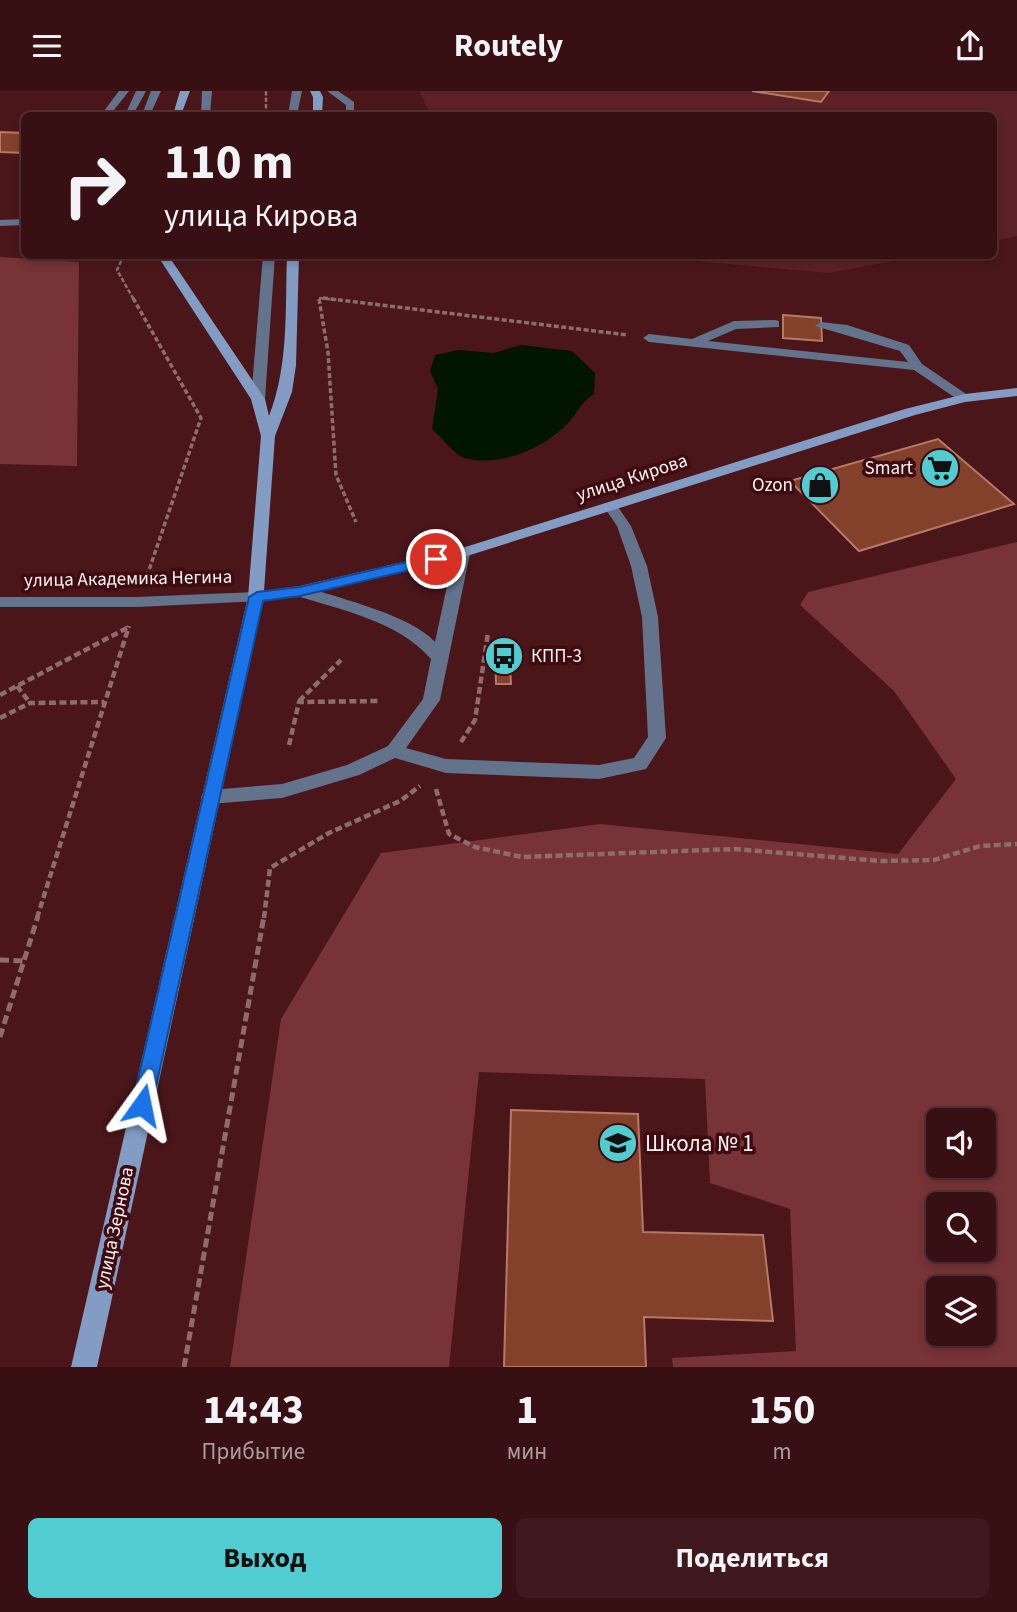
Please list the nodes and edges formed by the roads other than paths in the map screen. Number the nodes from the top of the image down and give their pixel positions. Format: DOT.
graph roads {
  1 [pos="124,91"];
  2 [pos="141,91"];
  3 [pos="156,91"];
  4 [pos="186,91"];
  5 [pos="207,91"];
  6 [pos="298,91"];
  7 [pos="315,91"];
  8 [pos="332,91"];
  9 [pos="107,112"];
  10 [pos="130,112"];
  11 [pos="147,112"];
  12 [pos="178,112"];
  13 [pos="206,112"];
  14 [pos="294,112"];
  15 [pos="317,112"];
  16 [pos="350,112"];
  17 [pos="21,222"];
  18 [pos="0,223"];
  19 [pos="165,259"];
  20 [pos="270,259"];
  21 [pos="293,259"];
  22 [pos="775,324"];
  23 [pos="821,326"];
  24 [pos="649,338"];
  25 [pos="693,342"];
  26 [pos="917,367"];
  27 [pos="1017,392"];
  28 [pos="965,398"];
  29 [pos="258,399"];
  30 [pos="268,436"];
  31 [pos="611,507"];
  32 [pos="462,553"];
  33 [pos="300,591"];
  34 [pos="257,597"];
  35 [pos="0,603"];
  36 [pos="441,659"];
  37 [pos="394,751"];
  38 [pos="210,797"];
  39 [pos="84,1367"];
  1 -- 9 [label="lane"];
  2 -- 10 [label="lane"];
  3 -- 11 [label="lane"];
  4 -- 12 [label="main road"];
  5 -- 13 [label="lane"];
  6 -- 14 [label="lane"];
  7 -- 15 [label="main road"];
  8 -- 16 [label="lane"];
  17 -- 18 [label="lane"];
  19 -- 29 [label="main road"];
  20 -- 29 [label="lane"];
  21 -- 30 [label="main road"];
  22 -- 25 [label="lane"];
  23 -- 26 [label="lane"];
  24 -- 25 [label="lane"];
  25 -- 26 [label="lane"];
  26 -- 28 [label="lane"];
  27 -- 28 [label="main road, улица Кирова"];
  28 -- 31 [label="main road, улица Кирова"];
  29 -- 30 [label="main road"];
  30 -- 34 [label="main road, улица Зернова"];
  31 -- 32 [label="main road, улица Кирова"];
  31 -- 37 [label="lane"];
  32 -- 33 [label="main road, улица Кирова"];
  32 -- 36 [label="lane"];
  33 -- 34 [label="main road, улица Кирова"];
  33 -- 36 [label="lane"];
  34 -- 35 [label="lane, улица Академика Негина"];
  34 -- 38 [label="main road, улица Зернова"];
  36 -- 37 [label="lane"];
  37 -- 38 [label="lane"];
  38 -- 39 [label="main road, улица Зернова"];
}
